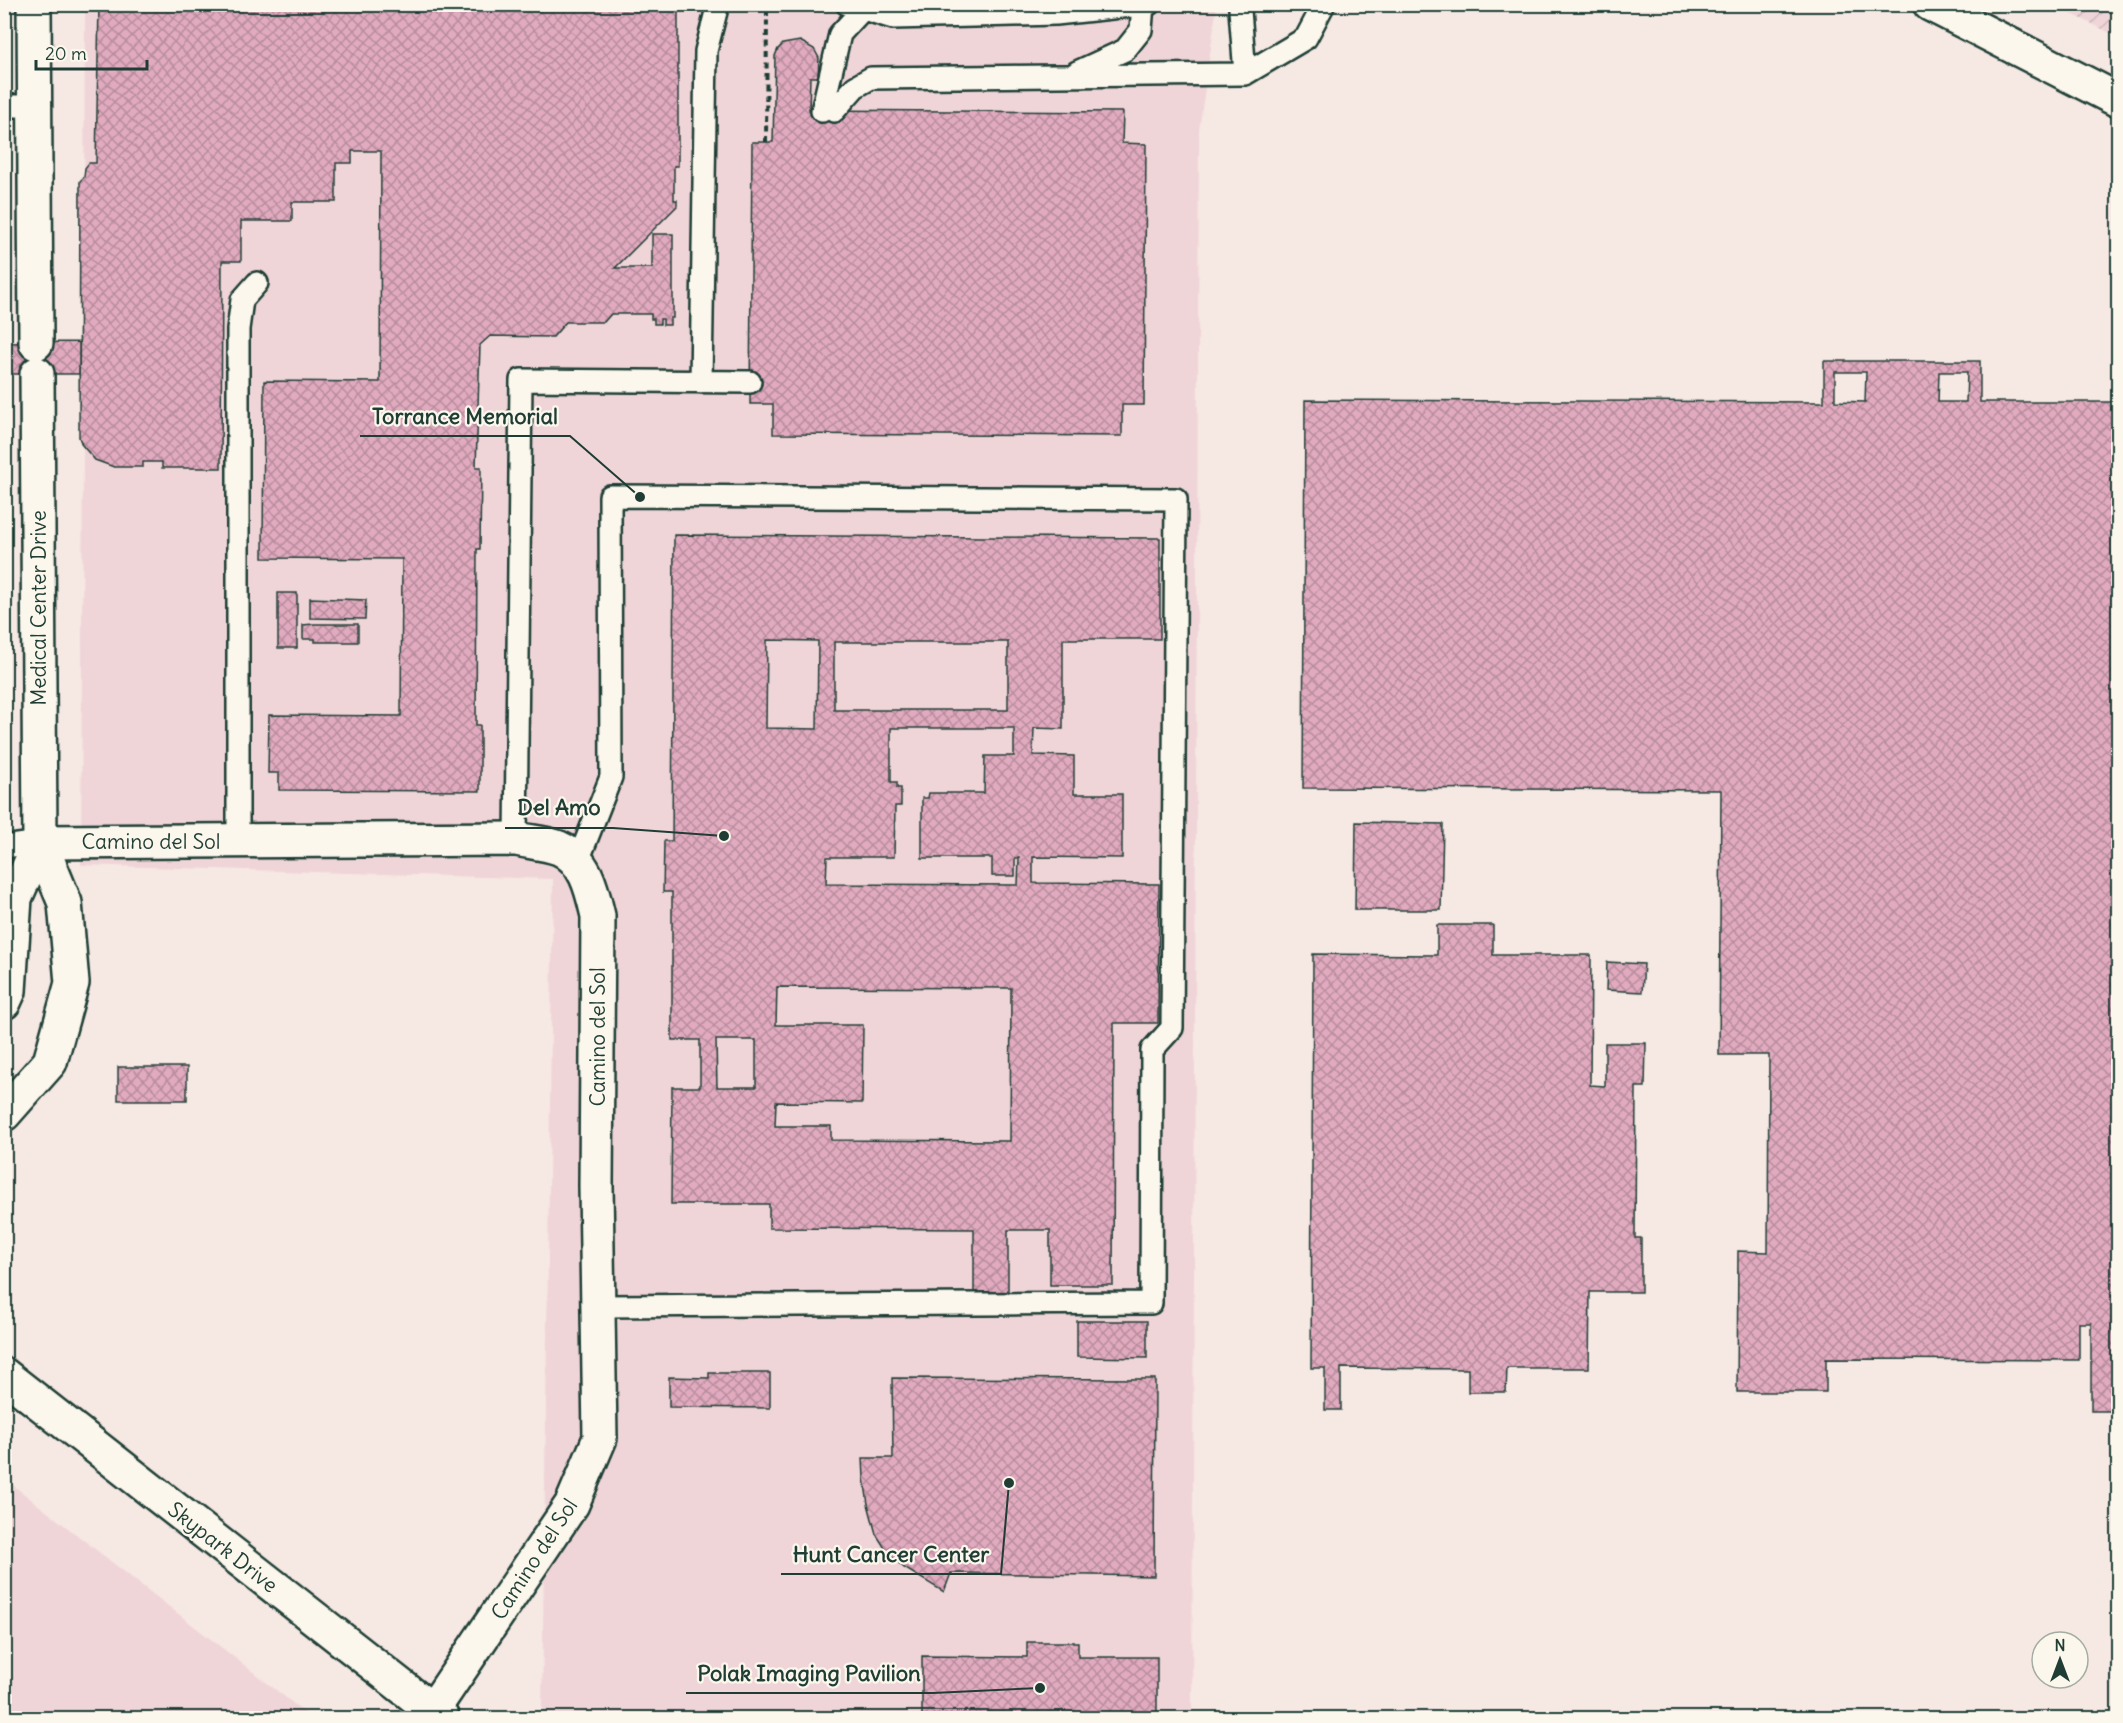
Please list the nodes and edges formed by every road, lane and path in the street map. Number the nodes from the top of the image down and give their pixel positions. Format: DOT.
graph roads {
  1 [pos="34,4"];
  2 [pos="718,4"];
  3 [pos="1243,4"];
  4 [pos="1324,4"];
  5 [pos="1930,4"];
  6 [pos="1145,5"];
  7 [pos="855,7"];
  8 [pos="767,12"];
  9 [pos="1245,74"];
  10 [pos="1068,75"];
  11 [pos="2118,100"];
  12 [pos="20,106"];
  13 [pos="766,142"];
  14 [pos="257,283"];
  15 [pos="701,382"];
  16 [pos="750,382"];
  17 [pos="516,838"];
  18 [pos="238,840"];
  19 [pos="40,842"];
  20 [pos="4,847"];
  21 [pos="578,861"];
  22 [pos="4,1002"];
  23 [pos="4,1114"];
  24 [pos="598,1306"];
  25 [pos="4,1375"];
  26 [pos="437,1715"];
  1 -- 12 [label="street, Medical Center Drive"];
  2 -- 15 [label="lane"];
  3 -- 9 [label="lane"];
  4 -- 9 [label="lane"];
  5 -- 11 [label="street"];
  6 -- 7 [label="lane"];
  6 -- 10 [label="lane"];
  7 -- 10 [label="lane"];
  8 -- 13 [label="path"];
  9 -- 10 [label="lane"];
  12 -- 19 [label="street, Medical Center Drive"];
  14 -- 18 [label="lane"];
  15 -- 16 [label="lane"];
  15 -- 17 [label="lane"];
  17 -- 18 [label="street, Camino del Sol"];
  17 -- 21 [label="street, Camino del Sol"];
  18 -- 19 [label="street, Camino del Sol"];
  19 -- 20 [label="lane"];
  19 -- 22 [label="street, Medical Center Drive"];
  19 -- 23 [label="street, Medical Center Drive"];
  21 -- 24 [label="street, Camino del Sol"];
  21 -- 24 [label="lane"];
  24 -- 26 [label="street, Camino del Sol"];
  25 -- 26 [label="street, Skypark Drive"];
}
